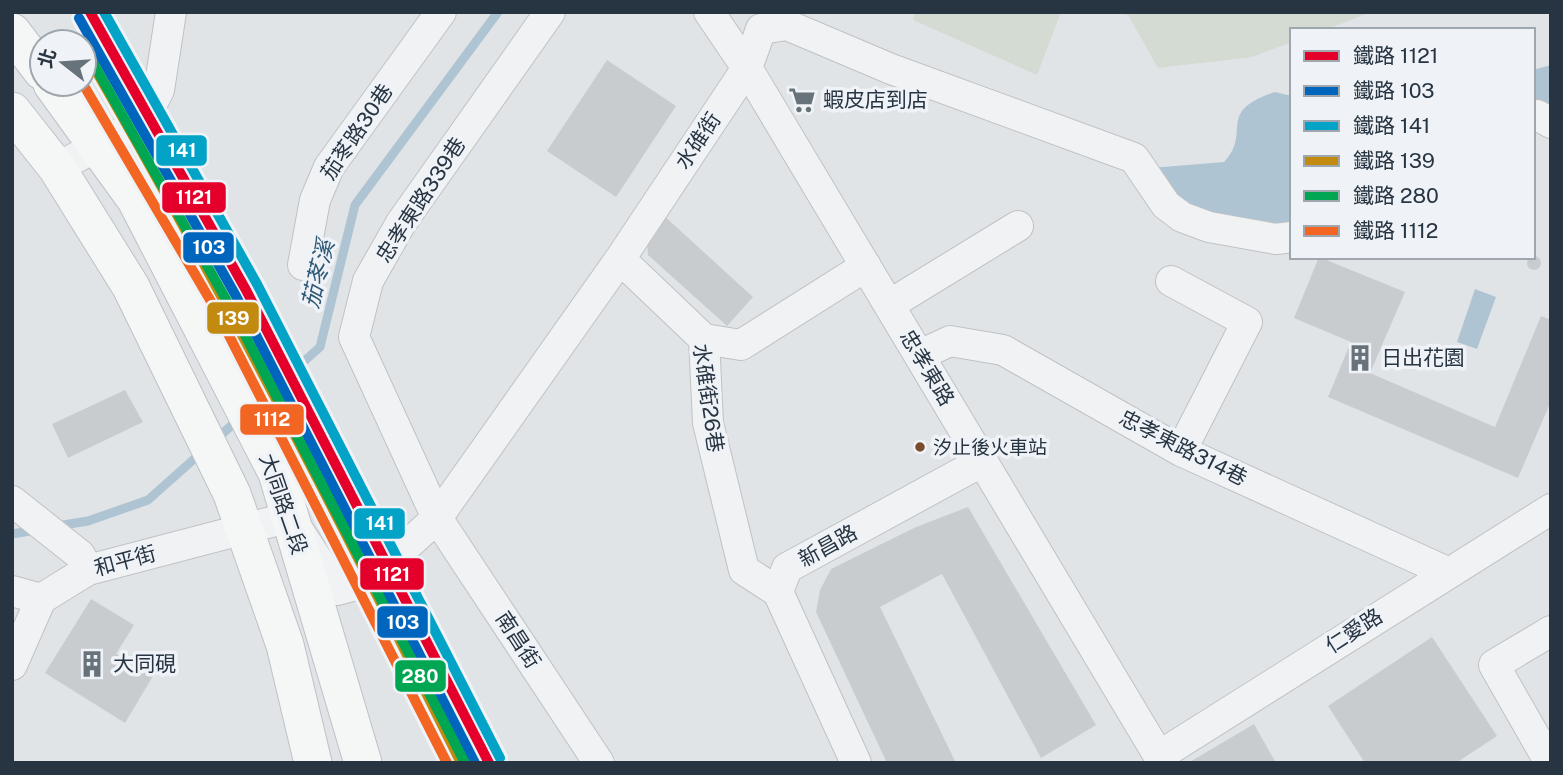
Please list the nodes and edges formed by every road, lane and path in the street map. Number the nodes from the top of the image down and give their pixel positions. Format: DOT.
graph roads {
  1 [pos="171,12"];
  2 [pos="441,12"];
  3 [pos="550,12"];
  4 [pos="709,12"];
  5 [pos="12,32"];
  6 [pos="28,53"];
  7 [pos="747,68"];
  8 [pos="63,98"];
  9 [pos="12,111"];
  10 [pos="1535,116"];
  11 [pos="1551,123"];
  12 [pos="100,147"];
  13 [pos="57,168"];
  14 [pos="1018,226"];
  15 [pos="1290,237"];
  16 [pos="620,259"];
  17 [pos="303,265"];
  18 [pos="866,266"];
  19 [pos="1171,281"];
  20 [pos="889,305"];
  21 [pos="704,339"];
  22 [pos="920,355"];
  23 [pos="1181,451"];
  24 [pos="983,461"];
  25 [pos="12,501"];
  26 [pos="1551,509"];
  27 [pos="290,517"];
  28 [pos="438,517"];
  29 [pos="245,529"];
  30 [pos="84,562"];
  31 [pos="1447,572"];
  32 [pos="12,591"];
  33 [pos="778,592"];
  34 [pos="41,599"];
  35 [pos="1551,631"];
  36 [pos="12,665"];
  37 [pos="1546,747"];
  38 [pos="1161,759"];
  39 [pos="313,763"];
  40 [pos="363,763"];
  41 [pos="599,763"];
  42 [pos="856,763"];
  1 -- 12 [label="street"];
  2 -- 17 [label="street, 茄苳路30巷"];
  3 -- 28 [label="street, 忠孝東路339巷"];
  4 -- 7 [label="street, 忠孝東路"];
  5 -- 6 [label="main road"];
  7 -- 15 [label="street, 水碓街"];
  7 -- 16 [label="street, 水碓街"];
  7 -- 18 [label="street, 忠孝東路"];
  8 -- 12 [label="main road, 大同路二段"];
  9 -- 13 [label="main road"];
  10 -- 11 [label="street"];
  12 -- 13 [label="street"];
  12 -- 27 [label="main road, 大同路二段"];
  13 -- 29 [label="main road"];
  14 -- 20 [label="street"];
  16 -- 21 [label="street, 水碓街26巷"];
  16 -- 28 [label="street, 水碓街"];
  18 -- 20 [label="street, 忠孝東路"];
  18 -- 21 [label="street"];
  19 -- 23 [label="street"];
  20 -- 22 [label="street, 忠孝東路"];
  21 -- 33 [label="street, 水碓街26巷"];
  22 -- 23 [label="street, 忠孝東路314巷"];
  22 -- 24 [label="street, 忠孝東路"];
  23 -- 31 [label="street, 忠孝東路314巷"];
  24 -- 33 [label="street, 新昌路"];
  24 -- 38 [label="street, 忠孝東路"];
  25 -- 30 [label="street"];
  26 -- 31 [label="street, 仁愛路"];
  27 -- 28 [label="street, 水碓街"];
  27 -- 29 [label="street"];
  27 -- 40 [label="main road, 大同路二段"];
  28 -- 41 [label="street, 南昌街"];
  29 -- 30 [label="street, 和平街"];
  29 -- 39 [label="main road"];
  30 -- 34 [label="street, 和平街"];
  31 -- 38 [label="street, 仁愛路"];
  32 -- 34 [label="street"];
  33 -- 42 [label="street"];
  34 -- 36 [label="street"];
  35 -- 37 [label="street"];
}
